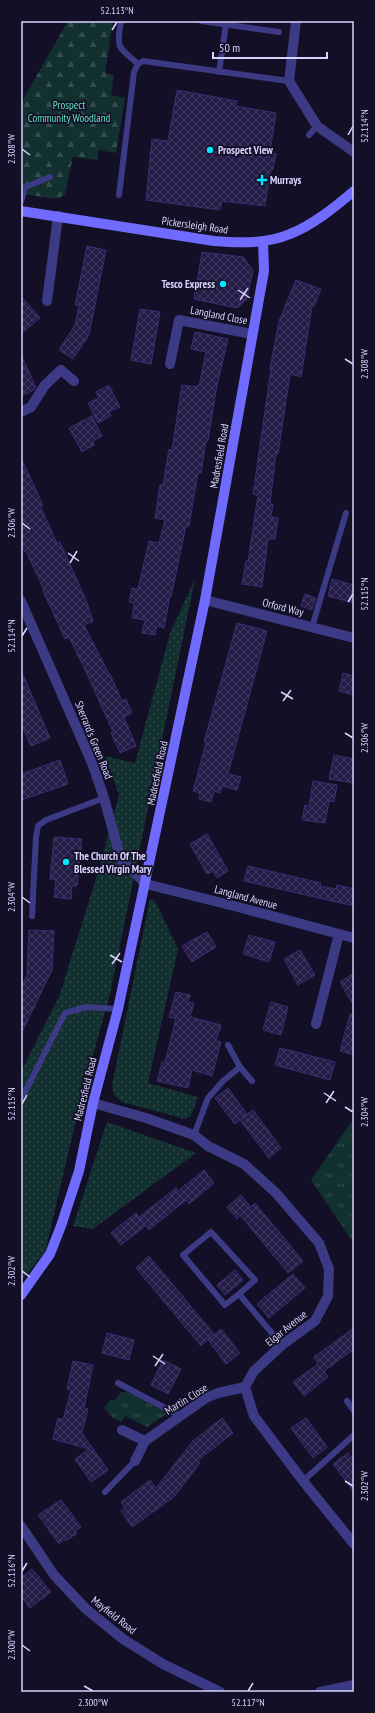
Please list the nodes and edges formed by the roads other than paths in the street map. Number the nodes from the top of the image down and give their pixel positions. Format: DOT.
graph roads {
  1 [pos="121,21"];
  2 [pos="201,21"];
  3 [pos="296,21"];
  4 [pos="226,24"];
  5 [pos="279,32"];
  6 [pos="138,64"];
  7 [pos="219,72"];
  8 [pos="289,81"];
  9 [pos="317,126"];
  10 [pos="309,136"];
  11 [pos="354,152"];
  12 [pos="50,177"];
  13 [pos="354,191"];
  14 [pos="119,195"];
  15 [pos="21,202"];
  16 [pos="21,211"];
  17 [pos="58,216"];
  18 [pos="263,240"];
  19 [pos="47,301"];
  20 [pos="252,334"];
  21 [pos="170,364"];
  22 [pos="74,381"];
  23 [pos="21,412"];
  24 [pos="346,513"];
  25 [pos="206,600"];
  26 [pos="21,601"];
  27 [pos="312,626"];
  28 [pos="354,638"];
  29 [pos="104,798"];
  30 [pos="146,884"];
  31 [pos="32,916"];
  32 [pos="339,934"];
  33 [pos="354,938"];
  34 [pos="118,1009"];
  35 [pos="316,1024"];
  36 [pos="228,1045"];
  37 [pos="240,1067"];
  38 [pos="252,1081"];
  39 [pos="21,1100"];
  40 [pos="93,1103"];
  41 [pos="194,1135"];
  42 [pos="239,1294"];
  43 [pos="21,1296"];
  44 [pos="282,1345"];
  45 [pos="118,1383"];
  46 [pos="245,1387"];
  47 [pos="347,1400"];
  48 [pos="354,1411"];
  49 [pos="180,1416"];
  50 [pos="122,1430"];
  51 [pos="354,1435"];
  52 [pos="145,1441"];
  53 [pos="135,1461"];
  54 [pos="302,1481"];
  55 [pos="105,1492"];
  56 [pos="21,1526"];
  57 [pos="354,1544"];
  58 [pos="354,1685"];
  59 [pos="220,1692"];
  60 [pos="320,1692"];
  1 -- 6 [label="lane"];
  2 -- 4 [label="lane"];
  3 -- 8 [label="street"];
  4 -- 5 [label="lane"];
  4 -- 7 [label="lane"];
  6 -- 7 [label="lane"];
  6 -- 14 [label="lane"];
  7 -- 8 [label="lane"];
  8 -- 9 [label="street"];
  9 -- 10 [label="lane"];
  9 -- 11 [label="street"];
  12 -- 15 [label="lane"];
  13 -- 18 [label="street, Pickersleigh Road"];
  16 -- 17 [label="street, Pickersleigh Road"];
  17 -- 18 [label="street, Pickersleigh Road"];
  17 -- 19 [label="street"];
  18 -- 20 [label="street, Madresfield Road"];
  20 -- 21 [label="street, Langland Close"];
  20 -- 25 [label="street, Madresfield Road"];
  22 -- 23 [label="street"];
  24 -- 27 [label="lane"];
  25 -- 27 [label="street, Orford Way"];
  25 -- 30 [label="street, Madresfield Road"];
  26 -- 29 [label="street, Sherrard's Green Road"];
  27 -- 28 [label="street, Orford Way"];
  29 -- 30 [label="street, Sherrard's Green Road"];
  29 -- 31 [label="lane"];
  30 -- 32 [label="street, Langland Avenue"];
  30 -- 34 [label="street, Madresfield Road"];
  32 -- 33 [label="street, Langland Avenue"];
  32 -- 35 [label="street"];
  34 -- 39 [label="lane"];
  34 -- 40 [label="street, Madresfield Road"];
  36 -- 37 [label="lane"];
  37 -- 38 [label="lane"];
  37 -- 41 [label="lane"];
  40 -- 41 [label="street, Elgar Avenue"];
  40 -- 43 [label="street, Madresfield Road"];
  41 -- 44 [label="street, Elgar Avenue"];
  42 -- 42 [label="lane"];
  42 -- 44 [label="lane"];
  44 -- 46 [label="street, Elgar Avenue"];
  45 -- 49 [label="lane"];
  46 -- 49 [label="street, Martin Close"];
  46 -- 54 [label="street"];
  47 -- 48 [label="lane"];
  49 -- 52 [label="street, Martin Close"];
  50 -- 52 [label="street"];
  51 -- 54 [label="lane"];
  52 -- 53 [label="street, Martin Close"];
  53 -- 55 [label="lane"];
  54 -- 57 [label="street"];
  56 -- 59 [label="street, Mayfield Road"];
  58 -- 60 [label="street"];
}
